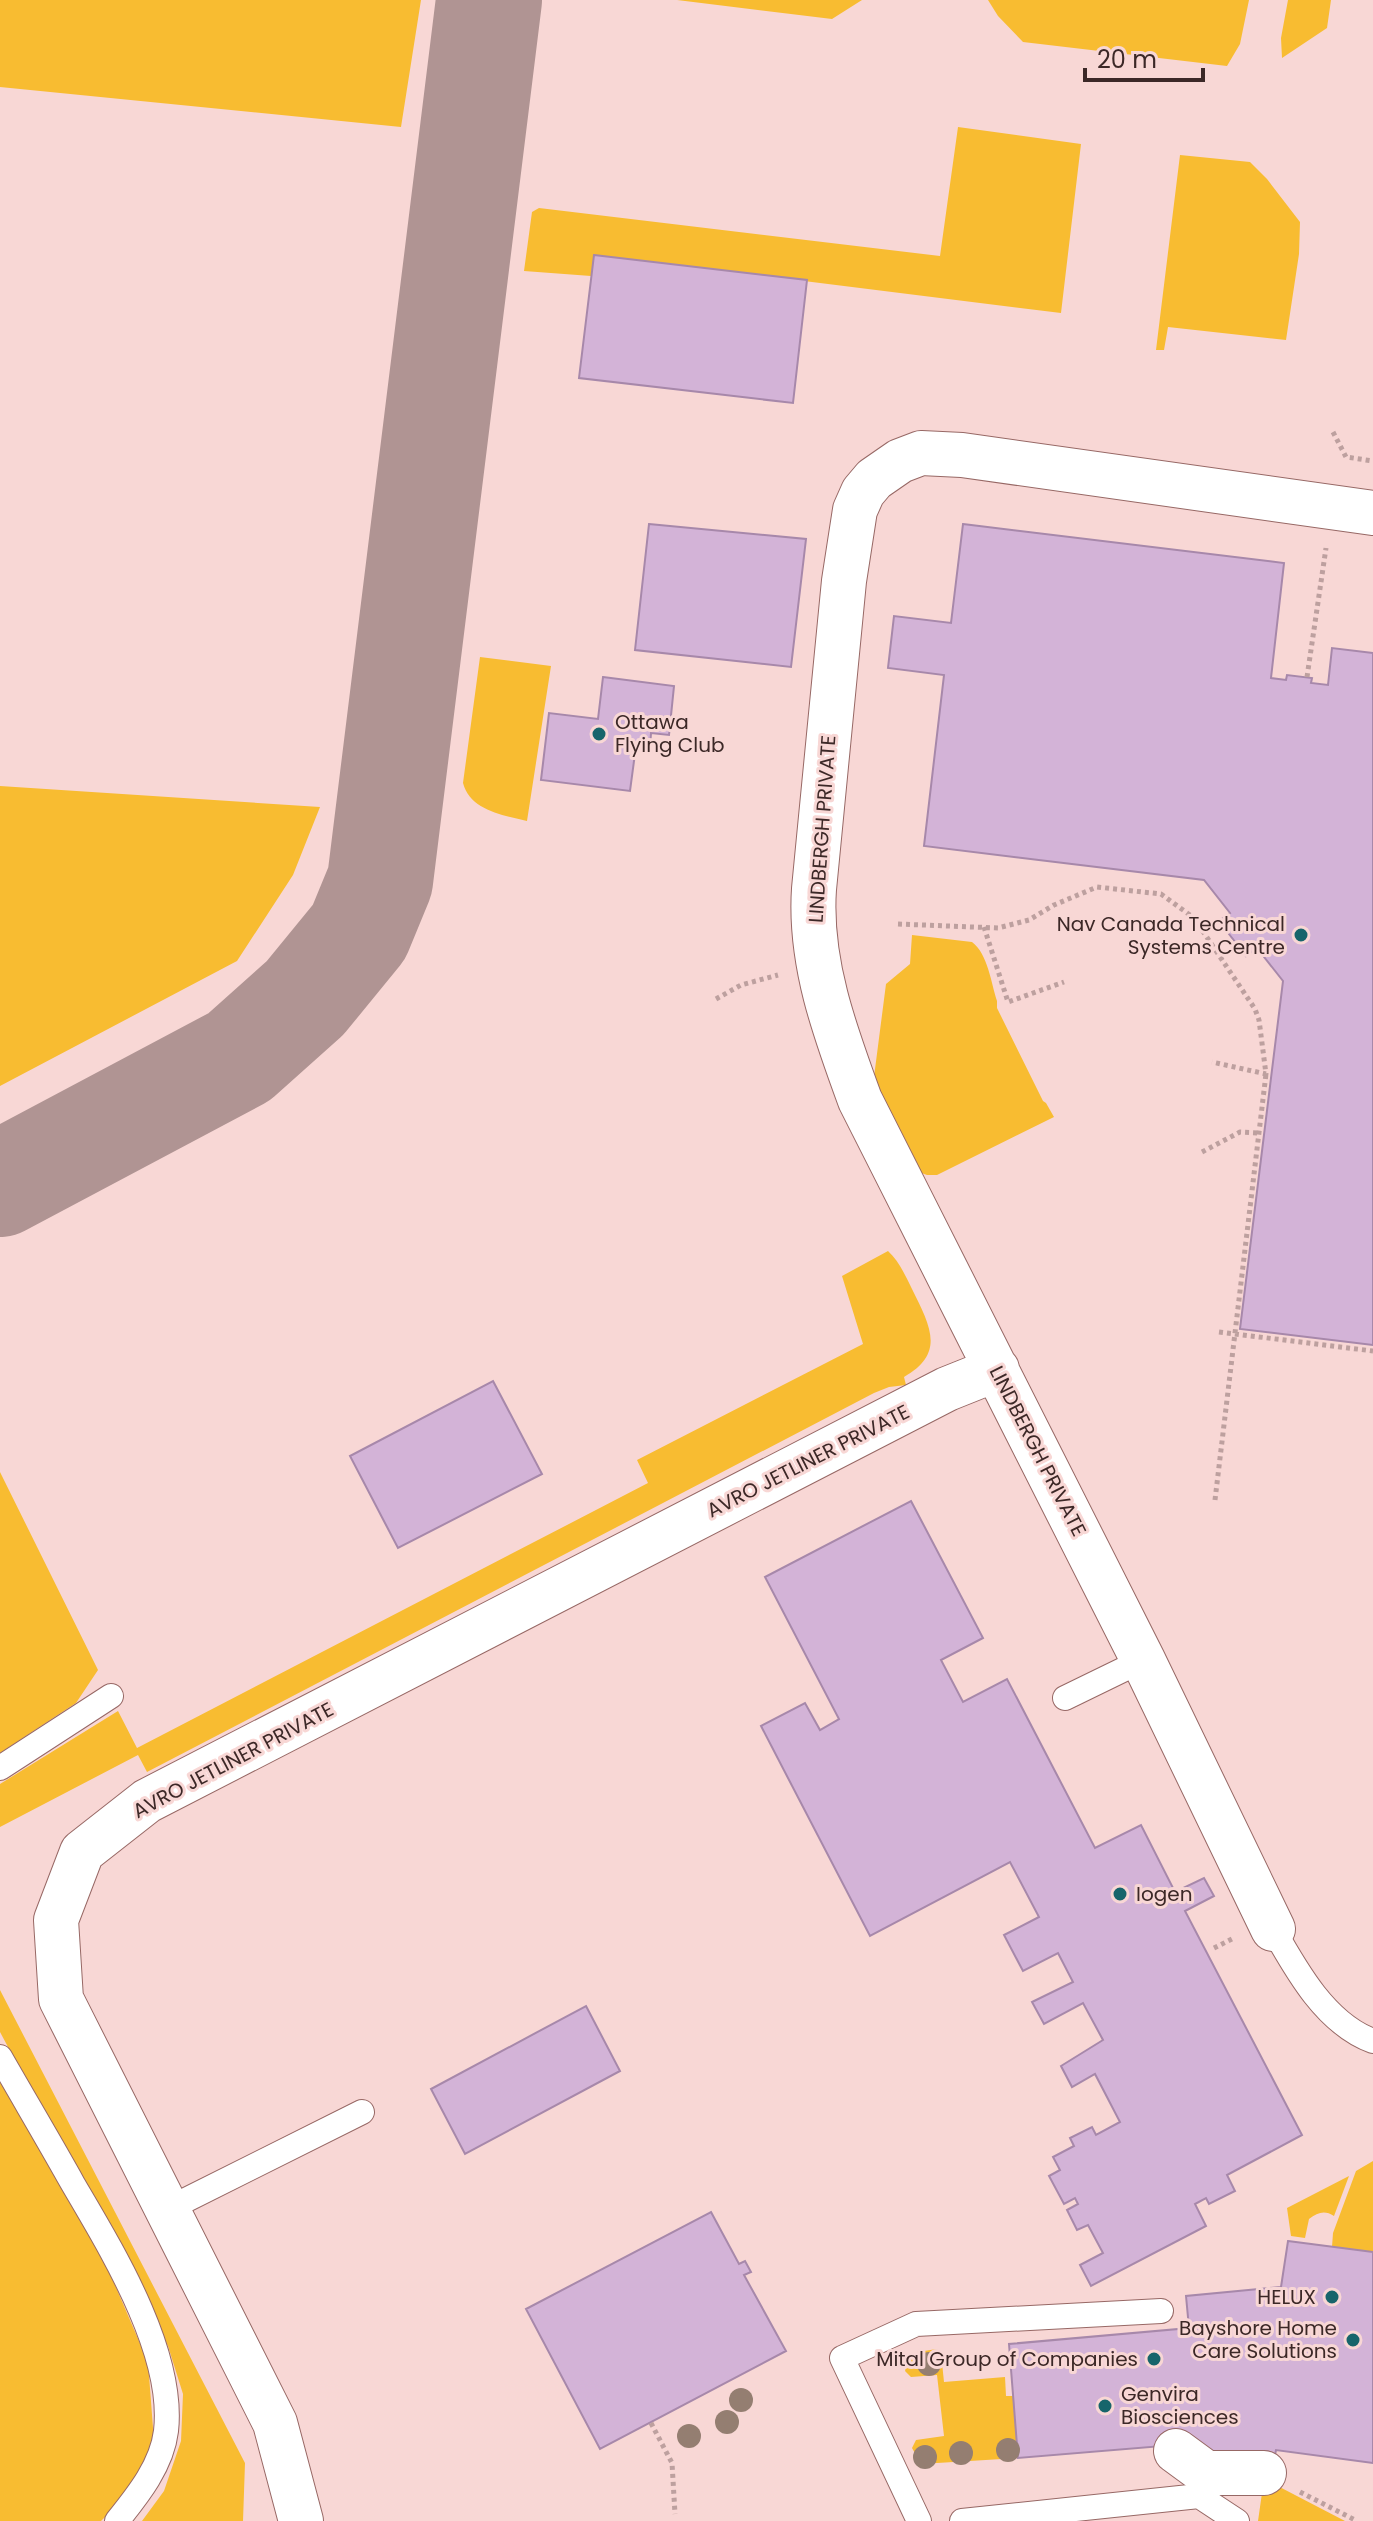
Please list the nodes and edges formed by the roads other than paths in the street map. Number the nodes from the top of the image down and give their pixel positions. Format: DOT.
graph roads {
  1 [pos="1352,510"];
  2 [pos="997,1369"];
  3 [pos="1143,1660"];
  4 [pos="111,1696"];
  5 [pos="1065,1698"];
  6 [pos="0,1768"];
  7 [pos="1273,1929"];
  8 [pos="1373,2041"];
  9 [pos="0,2057"];
  10 [pos="362,2112"];
  11 [pos="168,2209"];
  12 [pos="1161,2311"];
  13 [pos="1176,2451"];
  14 [pos="1242,2492"];
  15 [pos="117,2521"];
  16 [pos="301,2521"];
  17 [pos="919,2521"];
  18 [pos="962,2521"];
  1 -- 2 [label="street, LINDBERGH PRIVATE"];
  2 -- 3 [label="street, LINDBERGH PRIVATE"];
  2 -- 11 [label="street, AVRO JETLINER PRIVATE"];
  3 -- 5 [label="lane"];
  3 -- 7 [label="street, LINDBERGH PRIVATE"];
  4 -- 6 [label="lane"];
  7 -- 8 [label="lane"];
  9 -- 15 [label="lane"];
  10 -- 11 [label="lane"];
  11 -- 16 [label="street, AVRO JETLINER PRIVATE"];
  12 -- 17 [label="lane"];
  13 -- 14 [label="street"];
  14 -- 18 [label="lane"];
}
